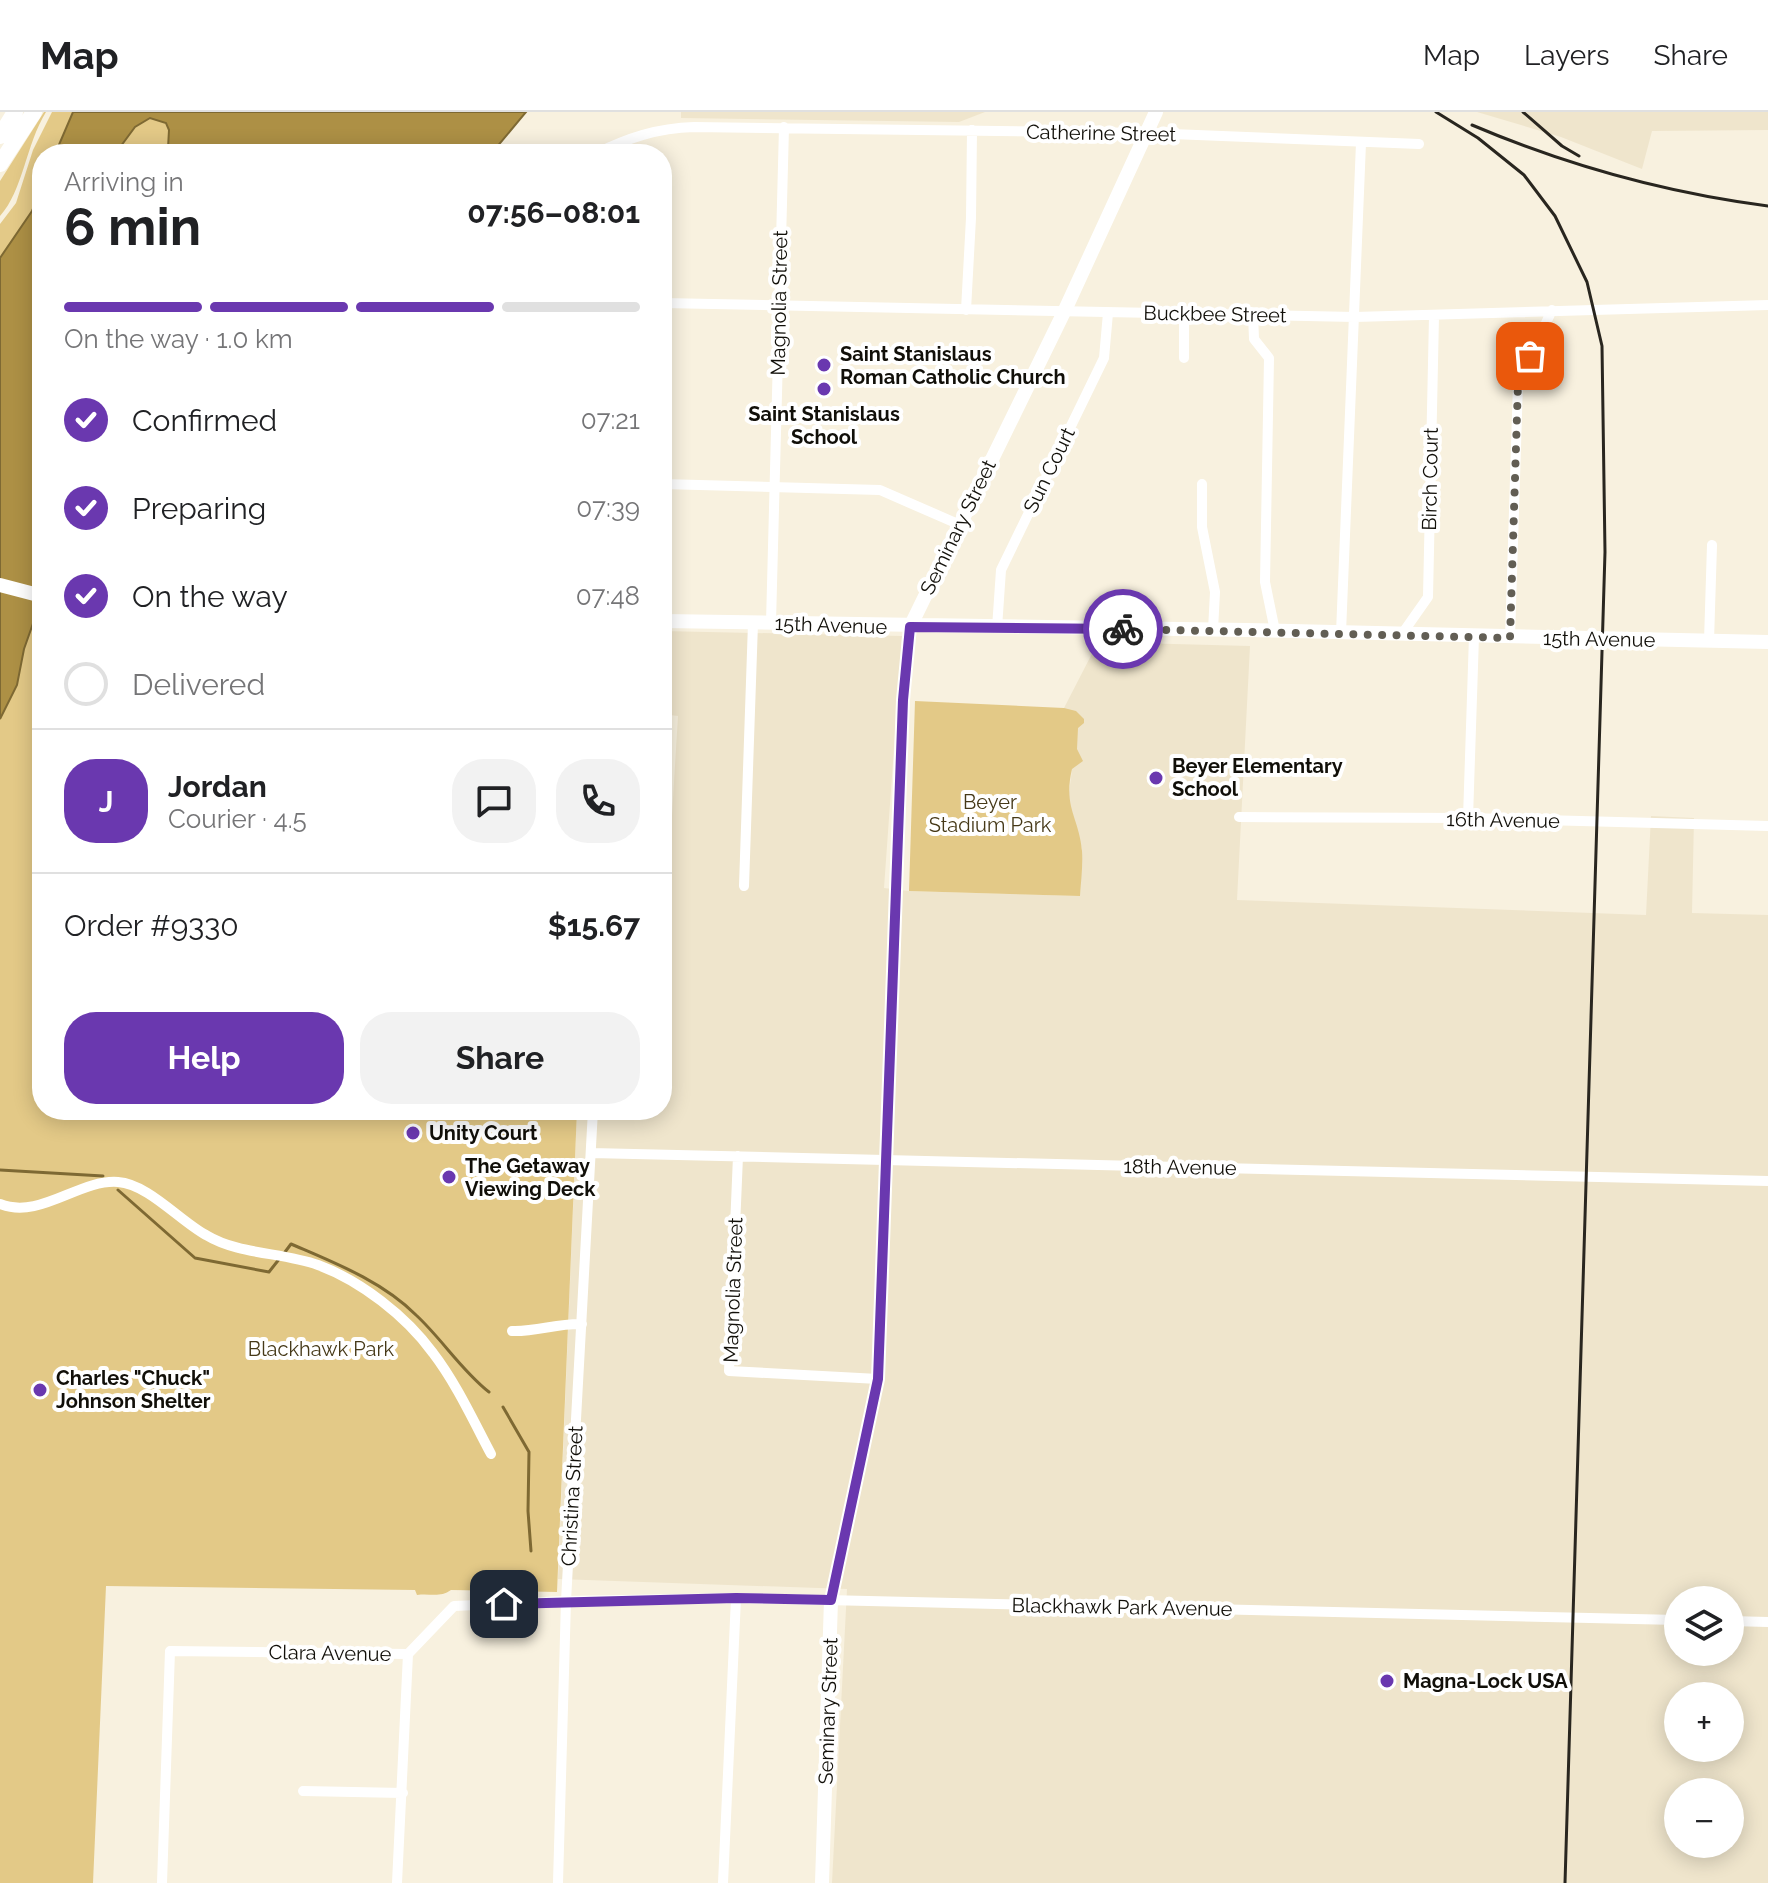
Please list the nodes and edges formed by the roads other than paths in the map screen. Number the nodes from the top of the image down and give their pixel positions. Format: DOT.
graph roads {
  1 [pos="15,112"];
  2 [pos="34,112"];
  3 [pos="1156,112"];
  4 [pos="784,127"];
  5 [pos="972,130"];
  6 [pos="1147,133"];
  7 [pos="0,136"];
  8 [pos="1361,143"];
  9 [pos="616,144"];
  10 [pos="1419,144"];
  11 [pos="0,164"];
  12 [pos="672,303"];
  13 [pos="779,305"];
  14 [pos="1768,305"];
  15 [pos="966,310"];
  16 [pos="1065,310"];
  17 [pos="1552,310"];
  18 [pos="1108,313"];
  19 [pos="1184,314"];
  20 [pos="1253,314"];
  21 [pos="1434,316"];
  22 [pos="1355,317"];
  23 [pos="1184,358"];
  24 [pos="672,484"];
  25 [pos="1202,484"];
  26 [pos="775,487"];
  27 [pos="958,524"];
  28 [pos="1712,545"];
  29 [pos="0,585"];
  30 [pos="32,593"];
  31 [pos="672,621"];
  32 [pos="753,623"];
  33 [pos="771,623"];
  34 [pos="910,627"];
  35 [pos="997,628"];
  36 [pos="1213,630"];
  37 [pos="1275,631"];
  38 [pos="1341,633"];
  39 [pos="1402,634"];
  40 [pos="1474,636"];
  41 [pos="1510,638"];
  42 [pos="1709,641"];
  43 [pos="1768,642"];
  44 [pos="1239,817"];
  45 [pos="1468,818"];
  46 [pos="1768,826"];
  47 [pos="744,886"];
  48 [pos="593,1120"];
  49 [pos="591,1153"];
  50 [pos="738,1156"];
  51 [pos="886,1160"];
  52 [pos="1768,1181"];
  53 [pos="0,1204"];
  54 [pos="582,1324"];
  55 [pos="512,1331"];
  56 [pos="878,1379"];
  57 [pos="491,1454"];
  58 [pos="736,1598"];
  59 [pos="831,1600"];
  60 [pos="566,1601"];
  61 [pos="1664,1620"];
  62 [pos="1744,1621"];
  63 [pos="1768,1622"];
  64 [pos="408,1654"];
  65 [pos="303,1791"];
  66 [pos="403,1793"];
  67 [pos="162,1883"];
  68 [pos="397,1883"];
  69 [pos="558,1883"];
  70 [pos="723,1883"];
  71 [pos="822,1883"];
  1 -- 7 [label="main road"];
  2 -- 11 [label="main road"];
  3 -- 6 [label="street, Seminary Street"];
  4 -- 5 [label="street, Catherine Street"];
  4 -- 9 [label="street, Catherine Street"];
  4 -- 13 [label="street, Magnolia Street"];
  5 -- 6 [label="street, Catherine Street"];
  5 -- 15 [label="street"];
  6 -- 8 [label="street, Catherine Street"];
  6 -- 16 [label="street, Seminary Street"];
  8 -- 10 [label="street, Catherine Street"];
  8 -- 22 [label="street"];
  12 -- 13 [label="street, Buckbee Street"];
  13 -- 15 [label="street, Buckbee Street"];
  13 -- 26 [label="street, Magnolia Street"];
  14 -- 17 [label="street, Buckbee Street"];
  15 -- 16 [label="street, Buckbee Street"];
  16 -- 18 [label="street, Buckbee Street"];
  16 -- 27 [label="street, Seminary Street"];
  17 -- 21 [label="street, Buckbee Street"];
  17 -- 41 [label="street"];
  18 -- 19 [label="street, Buckbee Street"];
  18 -- 35 [label="street, Sun Court"];
  19 -- 20 [label="street, Buckbee Street"];
  19 -- 23 [label="street"];
  20 -- 22 [label="street, Buckbee Street"];
  20 -- 37 [label="street"];
  21 -- 22 [label="street, Buckbee Street"];
  21 -- 39 [label="street, Birch Court"];
  22 -- 38 [label="street"];
  24 -- 26 [label="street"];
  25 -- 36 [label="street"];
  26 -- 27 [label="street"];
  26 -- 33 [label="street, Magnolia Street"];
  27 -- 34 [label="street, Seminary Street"];
  28 -- 42 [label="street"];
  29 -- 30 [label="street"];
  31 -- 32 [label="street, 15th Avenue"];
  32 -- 33 [label="street, 15th Avenue"];
  32 -- 47 [label="street"];
  33 -- 34 [label="street, 15th Avenue"];
  34 -- 35 [label="street, 15th Avenue"];
  34 -- 51 [label="street, Seminary Street"];
  35 -- 36 [label="street, 15th Avenue"];
  36 -- 37 [label="street, 15th Avenue"];
  37 -- 38 [label="street, 15th Avenue"];
  38 -- 39 [label="street, 15th Avenue"];
  39 -- 40 [label="street, 15th Avenue"];
  40 -- 41 [label="street, 15th Avenue"];
  40 -- 45 [label="street"];
  41 -- 42 [label="street, 15th Avenue"];
  42 -- 43 [label="street, 15th Avenue"];
  44 -- 45 [label="street, 16th Avenue"];
  45 -- 46 [label="street, 16th Avenue"];
  48 -- 49 [label="street, Christina Street"];
  49 -- 50 [label="street, 18th Avenue"];
  49 -- 54 [label="street, Christina Street"];
  50 -- 51 [label="street, 18th Avenue"];
  50 -- 56 [label="street, Magnolia Street"];
  51 -- 52 [label="street, 18th Avenue"];
  51 -- 56 [label="street, Seminary Street"];
  53 -- 57 [label="street"];
  54 -- 55 [label="street"];
  54 -- 60 [label="street, Christina Street"];
  56 -- 59 [label="street, Seminary Street"];
  58 -- 59 [label="street, Blackhawk Park Avenue"];
  58 -- 60 [label="street, Blackhawk Park Avenue"];
  58 -- 70 [label="street"];
  59 -- 61 [label="street, Blackhawk Park Avenue"];
  59 -- 71 [label="street, Seminary Street"];
  60 -- 64 [label="street, Clara Avenue"];
  60 -- 69 [label="street, Christina Street"];
  62 -- 63 [label="street"];
  64 -- 66 [label="street"];
  64 -- 67 [label="street, Clara Avenue"];
  65 -- 66 [label="street"];
  66 -- 68 [label="street"];
}
